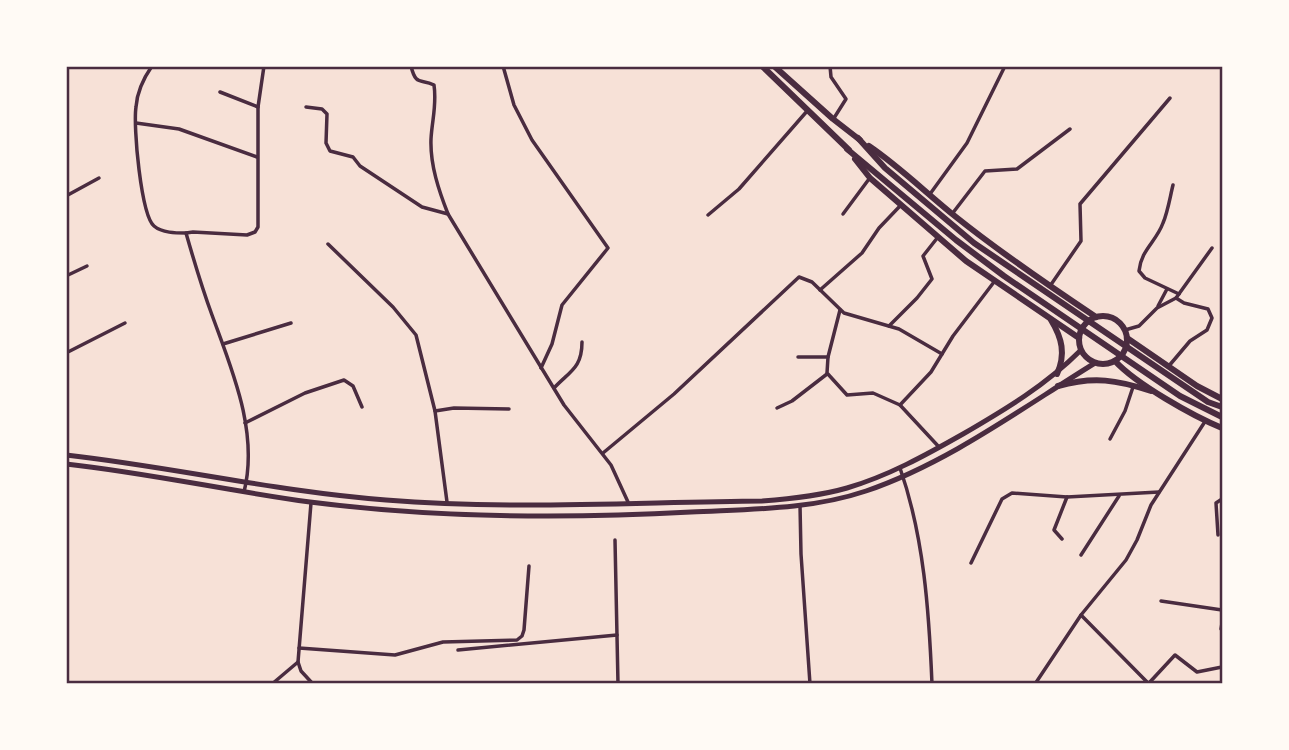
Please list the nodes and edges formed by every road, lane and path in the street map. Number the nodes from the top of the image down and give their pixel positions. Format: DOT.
graph roads {
  1 [pos="152,66"];
  2 [pos="264,66"];
  3 [pos="411,66"];
  4 [pos="503,66"];
  5 [pos="762,66"];
  6 [pos="774,66"];
  7 [pos="830,66"];
  8 [pos="1005,66"];
  9 [pos="220,92"];
  10 [pos="1170,98"];
  11 [pos="258,107"];
  12 [pos="306,107"];
  13 [pos="808,110"];
  14 [pos="833,120"];
  15 [pos="136,123"];
  16 [pos="1070,129"];
  17 [pos="858,138"];
  18 [pos="847,149"];
  19 [pos="257,157"];
  20 [pos="99,178"];
  21 [pos="870,178"];
  22 [pos="1173,185"];
  23 [pos="930,194"];
  24 [pos="66,196"];
  25 [pos="901,206"];
  26 [pos="448,214"];
  27 [pos="843,214"];
  28 [pos="953,214"];
  29 [pos="708,215"];
  30 [pos="186,233"];
  31 [pos="938,237"];
  32 [pos="328,244"];
  33 [pos="1212,248"];
  34 [pos="88,266"];
  35 [pos="66,276"];
  36 [pos="995,281"];
  37 [pos="1050,286"];
  38 [pos="1167,289"];
  39 [pos="820,290"];
  40 [pos="1178,296"];
  41 [pos="1157,308"];
  42 [pos="840,310"];
  43 [pos="1048,316"];
  44 [pos="1096,317"];
  45 [pos="125,323"];
  46 [pos="291,323"];
  47 [pos="890,326"];
  48 [pos="1126,334"];
  49 [pos="1079,338"];
  50 [pos="582,342"];
  51 [pos="222,344"];
  52 [pos="1081,350"];
  53 [pos="66,353"];
  54 [pos="942,354"];
  55 [pos="798,357"];
  56 [pos="828,358"];
  57 [pos="1115,361"];
  58 [pos="1095,363"];
  59 [pos="1168,367"];
  60 [pos="541,368"];
  61 [pos="827,373"];
  62 [pos="1057,374"];
  63 [pos="1133,385"];
  64 [pos="1058,386"];
  65 [pos="554,388"];
  66 [pos="1161,394"];
  67 [pos="1223,399"];
  68 [pos="900,405"];
  69 [pos="362,407"];
  70 [pos="1223,407"];
  71 [pos="777,408"];
  72 [pos="509,409"];
  73 [pos="435,411"];
  74 [pos="1223,417"];
  75 [pos="1206,420"];
  76 [pos="245,422"];
  77 [pos="1219,427"];
  78 [pos="1223,436"];
  79 [pos="1110,439"];
  80 [pos="939,448"];
  81 [pos="603,453"];
  82 [pos="66,455"];
  83 [pos="66,464"];
  84 [pos="900,468"];
  85 [pos="903,477"];
  86 [pos="246,483"];
  87 [pos="244,492"];
  88 [pos="1159,492"];
  89 [pos="1067,496"];
  90 [pos="1119,496"];
  91 [pos="1223,499"];
  92 [pos="311,502"];
  93 [pos="447,502"];
  94 [pos="628,502"];
  95 [pos="800,505"];
  96 [pos="1218,535"];
  97 [pos="1062,539"];
  98 [pos="615,540"];
  99 [pos="1081,555"];
  100 [pos="971,563"];
  101 [pos="529,566"];
  102 [pos="1161,601"];
  103 [pos="1223,610"];
  104 [pos="1081,615"];
  105 [pos="1223,623"];
  106 [pos="1221,629"];
  107 [pos="617,635"];
  108 [pos="299,648"];
  109 [pos="458,650"];
  110 [pos="298,663"];
  111 [pos="1223,667"];
  112 [pos="1149,683"];
  113 [pos="272,684"];
  114 [pos="313,684"];
  115 [pos="618,684"];
  116 [pos="810,684"];
  117 [pos="933,684"];
  118 [pos="1035,684"];
  1 -- 15 [label="street"];
  2 -- 11 [label="street"];
  3 -- 26 [label="street"];
  4 -- 60 [label="street"];
  5 -- 13 [label="main road"];
  6 -- 14 [label="main road"];
  7 -- 14 [label="street"];
  8 -- 23 [label="street"];
  9 -- 11 [label="street"];
  10 -- 37 [label="street"];
  11 -- 19 [label="street"];
  12 -- 26 [label="street"];
  13 -- 18 [label="main road"];
  13 -- 29 [label="street"];
  14 -- 17 [label="main road"];
  15 -- 19 [label="street"];
  15 -- 30 [label="street"];
  16 -- 28 [label="street"];
  17 -- 23 [label="main road"];
  17 -- 70 [label="main road"];
  18 -- 21 [label="main road"];
  18 -- 74 [label="main road"];
  19 -- 30 [label="street"];
  20 -- 24 [label="street"];
  21 -- 25 [label="main road"];
  21 -- 27 [label="street"];
  22 -- 38 [label="street"];
  23 -- 28 [label="main road"];
  25 -- 31 [label="main road"];
  25 -- 39 [label="street"];
  26 -- 60 [label="street"];
  28 -- 37 [label="main road"];
  30 -- 51 [label="street"];
  31 -- 36 [label="main road"];
  31 -- 47 [label="street"];
  32 -- 73 [label="street"];
  33 -- 40 [label="street"];
  34 -- 35 [label="street"];
  36 -- 43 [label="main road"];
  36 -- 54 [label="street"];
  37 -- 44 [label="main road"];
  38 -- 40 [label="street"];
  38 -- 41 [label="street"];
  39 -- 42 [label="street"];
  39 -- 81 [label="street"];
  40 -- 41 [label="street"];
  40 -- 59 [label="street"];
  41 -- 48 [label="street"];
  42 -- 47 [label="street"];
  42 -- 56 [label="street"];
  43 -- 49 [label="main road"];
  43 -- 62 [label="main road"];
  44 -- 48 [label="main road"];
  44 -- 49 [label="main road"];
  45 -- 53 [label="street"];
  46 -- 51 [label="street"];
  47 -- 54 [label="street"];
  48 -- 57 [label="main road"];
  48 -- 59 [label="main road"];
  49 -- 52 [label="main road"];
  50 -- 65 [label="street"];
  51 -- 76 [label="street"];
  52 -- 58 [label="main road"];
  52 -- 62 [label="main road"];
  54 -- 68 [label="street"];
  55 -- 56 [label="street"];
  56 -- 61 [label="street"];
  57 -- 58 [label="main road"];
  57 -- 66 [label="main road"];
  58 -- 64 [label="main road"];
  59 -- 67 [label="main road"];
  60 -- 65 [label="street"];
  61 -- 68 [label="street"];
  61 -- 71 [label="street"];
  62 -- 80 [label="main road"];
  63 -- 64 [label="main road"];
  63 -- 66 [label="main road"];
  63 -- 79 [label="street"];
  64 -- 85 [label="main road"];
  65 -- 81 [label="street"];
  66 -- 75 [label="main road"];
  68 -- 80 [label="street"];
  69 -- 76 [label="street"];
  72 -- 73 [label="street"];
  73 -- 93 [label="street"];
  75 -- 77 [label="main road"];
  75 -- 88 [label="street"];
  76 -- 86 [label="street"];
  77 -- 78 [label="main road"];
  80 -- 84 [label="main road"];
  81 -- 94 [label="street"];
  82 -- 86 [label="main road"];
  83 -- 87 [label="main road"];
  84 -- 85 [label="street"];
  84 -- 94 [label="main road"];
  85 -- 95 [label="main road"];
  85 -- 117 [label="street"];
  86 -- 87 [label="street"];
  86 -- 93 [label="main road"];
  87 -- 92 [label="main road"];
  88 -- 90 [label="street"];
  88 -- 104 [label="street"];
  89 -- 90 [label="street"];
  89 -- 97 [label="street"];
  89 -- 100 [label="street"];
  90 -- 99 [label="street"];
  91 -- 96 [label="street"];
  92 -- 95 [label="main road"];
  92 -- 108 [label="street"];
  93 -- 94 [label="main road"];
  95 -- 116 [label="street"];
  98 -- 107 [label="street"];
  101 -- 108 [label="street"];
  102 -- 103 [label="street"];
  104 -- 112 [label="street"];
  104 -- 118 [label="street"];
  105 -- 106 [label="street"];
  107 -- 109 [label="street"];
  107 -- 115 [label="street"];
  108 -- 110 [label="street"];
  110 -- 113 [label="street"];
  110 -- 114 [label="street"];
  111 -- 112 [label="street"];
}
